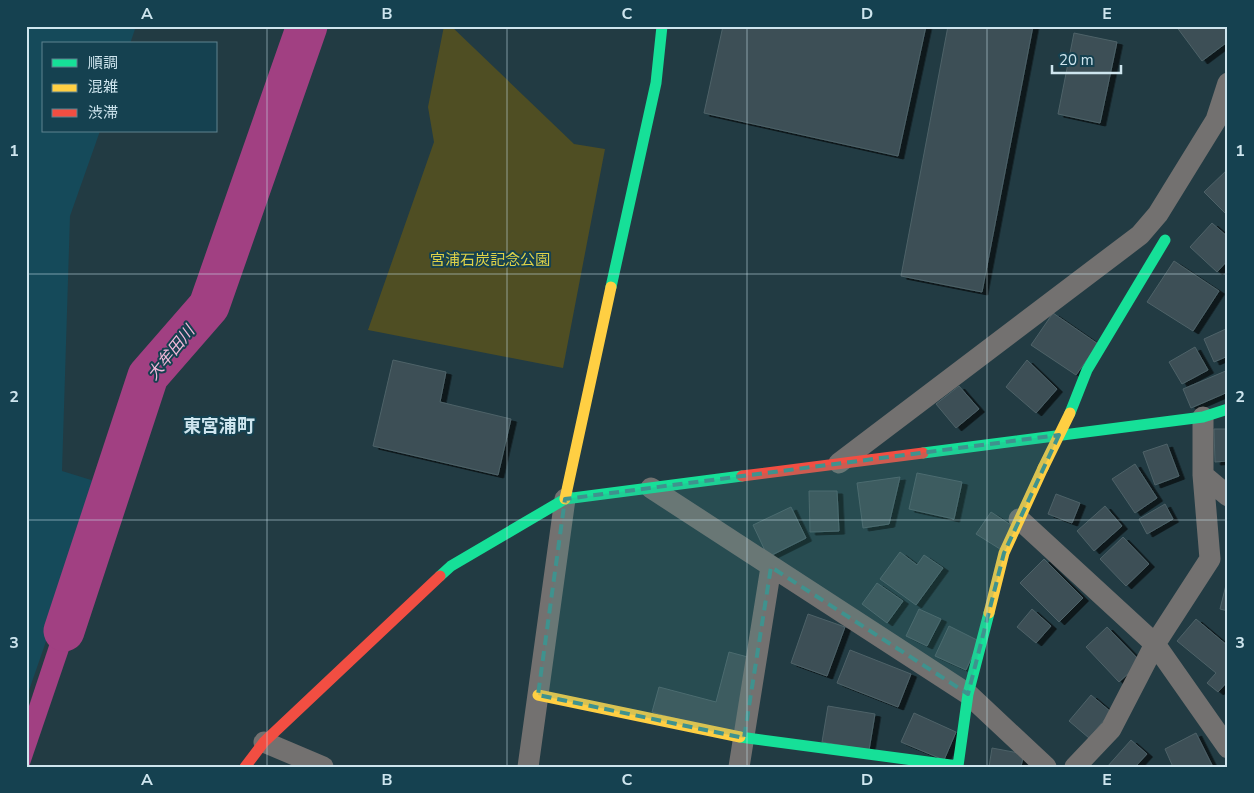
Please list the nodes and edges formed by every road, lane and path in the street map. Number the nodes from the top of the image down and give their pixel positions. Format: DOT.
graph roads {
  1 [pos="662,26"];
  2 [pos="1228,83"];
  3 [pos="1165,240"];
  4 [pos="1228,410"];
  5 [pos="1203,417"];
  6 [pos="839,463"];
  7 [pos="1203,475"];
  8 [pos="650,488"];
  9 [pos="1228,496"];
  10 [pos="565,499"];
  11 [pos="1020,519"];
  12 [pos="771,566"];
  13 [pos="1154,644"];
  14 [pos="968,694"];
  15 [pos="538,695"];
  16 [pos="744,738"];
  17 [pos="264,742"];
  18 [pos="1228,748"];
  19 [pos="245,767"];
  20 [pos="322,767"];
  21 [pos="528,767"];
  22 [pos="739,767"];
  23 [pos="1046,767"];
  24 [pos="1075,767"];
  1 -- 10 [label="street"];
  2 -- 6 [label="street"];
  3 -- 11 [label="street, bridge"];
  4 -- 5 [label="street"];
  5 -- 6 [label="street"];
  5 -- 7 [label="street"];
  6 -- 8 [label="street"];
  7 -- 9 [label="street"];
  7 -- 13 [label="street"];
  8 -- 10 [label="street"];
  8 -- 12 [label="street"];
  10 -- 15 [label="street"];
  10 -- 17 [label="street"];
  11 -- 13 [label="street"];
  11 -- 14 [label="street"];
  12 -- 14 [label="street"];
  12 -- 16 [label="street"];
  13 -- 18 [label="street"];
  13 -- 24 [label="street"];
  14 -- 16 [label="street"];
  14 -- 23 [label="street"];
  15 -- 16 [label="street"];
  15 -- 21 [label="street"];
  16 -- 22 [label="street"];
  17 -- 19 [label="street"];
  17 -- 20 [label="street"];
}
